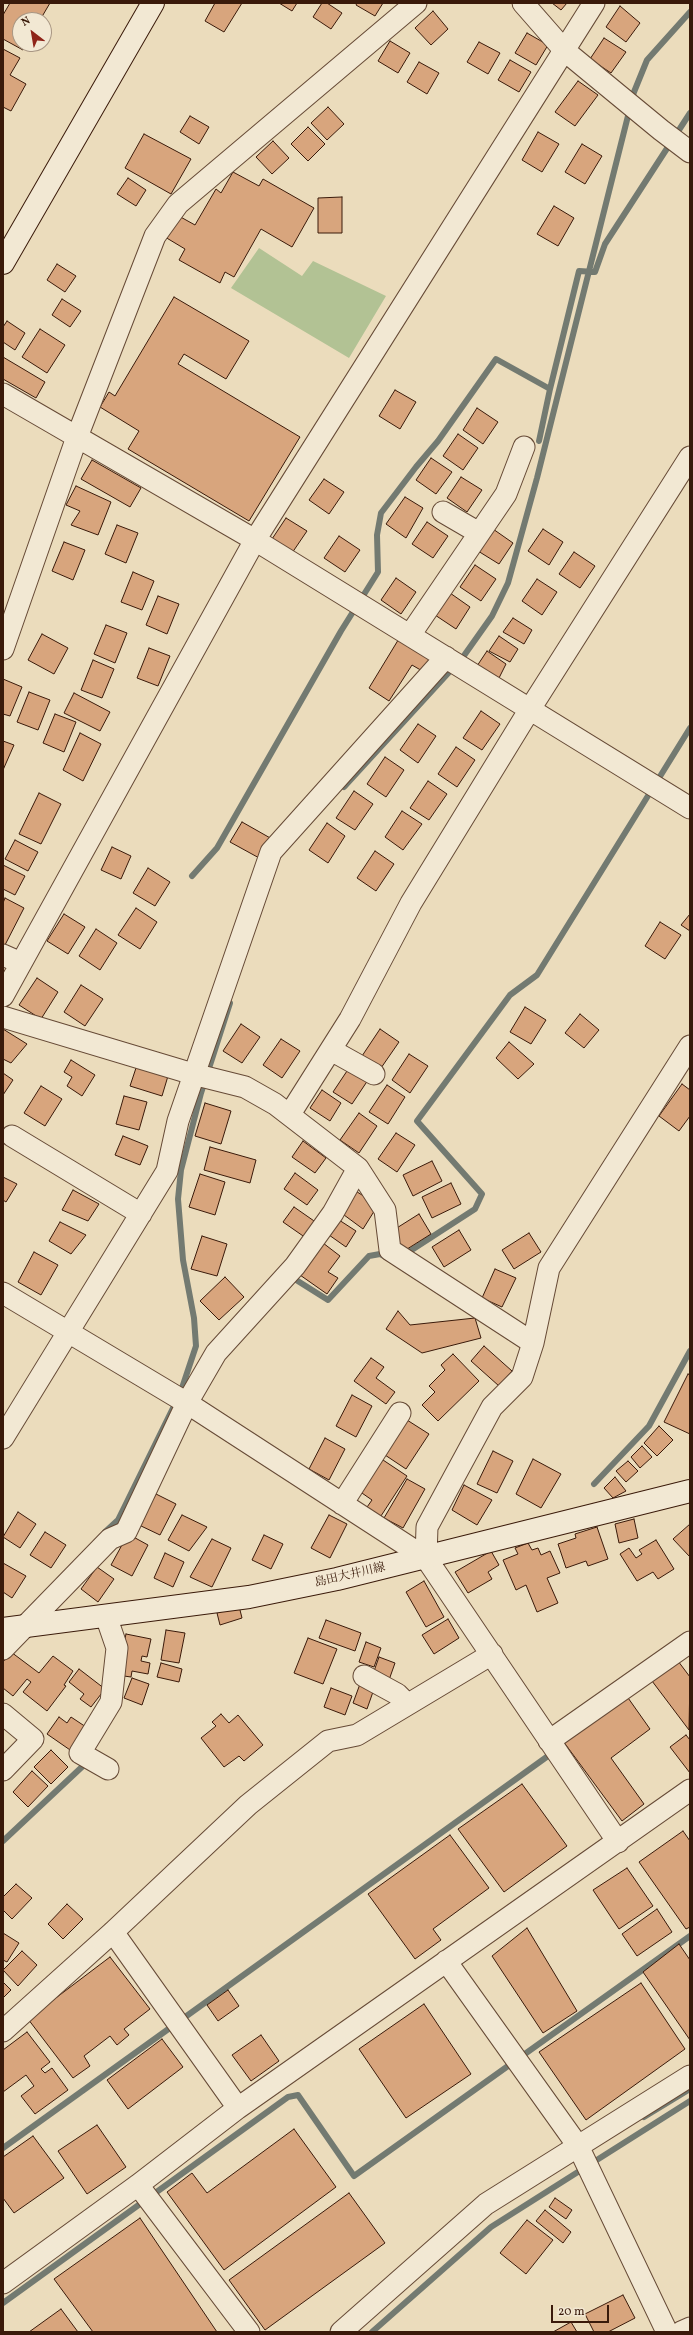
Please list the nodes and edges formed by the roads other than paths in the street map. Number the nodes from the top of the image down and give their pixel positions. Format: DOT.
graph roads {
  1 [pos="153,3"];
  2 [pos="416,3"];
  3 [pos="523,3"];
  4 [pos="594,3"];
  5 [pos="564,50"];
  6 [pos="690,152"];
  7 [pos="3,264"];
  8 [pos="3,394"];
  9 [pos="77,437"];
  10 [pos="524,447"];
  11 [pos="690,457"];
  12 [pos="443,512"];
  13 [pos="479,533"];
  14 [pos="255,540"];
  15 [pos="410,635"];
  16 [pos="3,649"];
  17 [pos="446,657"];
  18 [pos="530,709"];
  19 [pos="690,808"];
  20 [pos="12,959"];
  21 [pos="3,996"];
  22 [pos="3,1017"];
  23 [pos="330,1050"];
  24 [pos="687,1056"];
  25 [pos="193,1074"];
  26 [pos="374,1074"];
  27 [pos="290,1114"];
  28 [pos="12,1136"];
  29 [pos="358,1168"];
  30 [pos="141,1214"];
  31 [pos="3,1293"];
  32 [pos="69,1333"];
  33 [pos="533,1343"];
  34 [pos="188,1403"];
  35 [pos="400,1413"];
  36 [pos="3,1438"];
  37 [pos="690,1491"];
  38 [pos="342,1504"];
  39 [pos="426,1558"];
  40 [pos="106,1616"];
  41 [pos="27,1626"];
  42 [pos="3,1629"];
  43 [pos="690,1642"];
  44 [pos="3,1649"];
  45 [pos="492,1654"];
  46 [pos="364,1676"];
  47 [pos="407,1704"];
  48 [pos="3,1714"];
  49 [pos="549,1741"];
  50 [pos="108,1769"];
  51 [pos="3,1770"];
  52 [pos="690,1790"];
  53 [pos="618,1842"];
  54 [pos="113,1932"];
  55 [pos="446,1961"];
  56 [pos="3,2032"];
  57 [pos="690,2076"];
  58 [pos="238,2108"];
  59 [pos="578,2146"];
  60 [pos="138,2185"];
  61 [pos="3,2283"];
  62 [pos="690,2328"];
  63 [pos="249,2332"];
  64 [pos="340,2332"];
  65 [pos="667,2332"];
  66 [pos="681,2332"];
  1 -- 7 [label="main road"];
  2 -- 9 [label="street"];
  3 -- 5 [label="street"];
  4 -- 5 [label="street"];
  5 -- 6 [label="street"];
  5 -- 14 [label="street"];
  8 -- 9 [label="street"];
  9 -- 14 [label="street"];
  9 -- 16 [label="street"];
  10 -- 13 [label="street"];
  11 -- 18 [label="street"];
  12 -- 13 [label="street"];
  13 -- 15 [label="street"];
  14 -- 15 [label="street"];
  14 -- 20 [label="street"];
  15 -- 17 [label="street"];
  17 -- 18 [label="street"];
  17 -- 25 [label="street"];
  18 -- 19 [label="street"];
  18 -- 23 [label="street"];
  20 -- 21 [label="street"];
  22 -- 25 [label="street"];
  23 -- 26 [label="street"];
  23 -- 27 [label="street"];
  24 -- 33 [label="street"];
  25 -- 27 [label="street"];
  25 -- 30 [label="street"];
  27 -- 29 [label="street"];
  28 -- 30 [label="street"];
  29 -- 33 [label="street"];
  29 -- 34 [label="street"];
  30 -- 32 [label="street"];
  31 -- 32 [label="street"];
  32 -- 34 [label="street"];
  32 -- 36 [label="street"];
  33 -- 39 [label="street"];
  34 -- 38 [label="street"];
  34 -- 41 [label="street"];
  35 -- 38 [label="street"];
  37 -- 39 [label="main road, 島田大井川線"];
  38 -- 39 [label="street"];
  39 -- 40 [label="main road, 島田大井川線"];
  39 -- 45 [label="street"];
  40 -- 41 [label="main road, 島田大井川線"];
  40 -- 50 [label="street"];
  41 -- 42 [label="main road, 島田大井川線"];
  41 -- 44 [label="street"];
  43 -- 49 [label="street"];
  45 -- 47 [label="street"];
  45 -- 49 [label="street"];
  46 -- 47 [label="street"];
  47 -- 54 [label="street"];
  48 -- 51 [label="street"];
  49 -- 53 [label="street"];
  52 -- 53 [label="street"];
  53 -- 55 [label="street"];
  54 -- 56 [label="street"];
  54 -- 58 [label="street"];
  55 -- 58 [label="street"];
  55 -- 59 [label="street"];
  57 -- 59 [label="street"];
  58 -- 60 [label="street"];
  59 -- 64 [label="street"];
  59 -- 65 [label="street"];
  60 -- 61 [label="street"];
  60 -- 63 [label="street"];
  62 -- 66 [label="street"];
}
